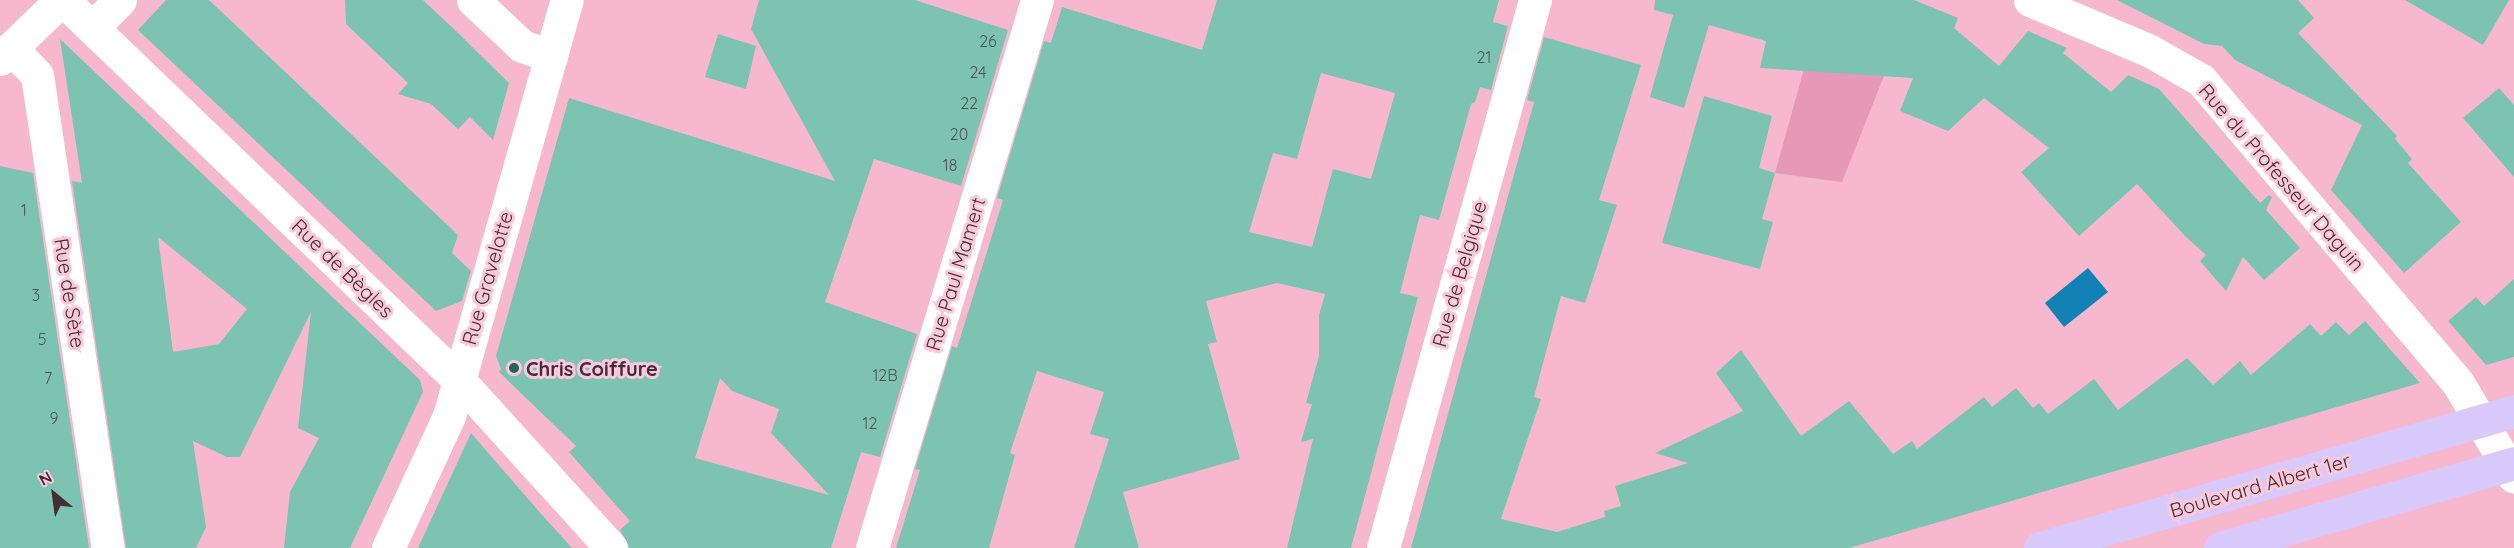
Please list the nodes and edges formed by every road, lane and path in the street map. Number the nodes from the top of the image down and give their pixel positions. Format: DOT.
graph roads {
  1 [pos="62,0"];
  2 [pos="120,0"];
  3 [pos="473,0"];
  4 [pos="567,0"];
  5 [pos="1037,0"];
  6 [pos="1535,0"];
  7 [pos="2030,0"];
  8 [pos="93,27"];
  9 [pos="6,53"];
  10 [pos="551,56"];
  11 [pos="458,379"];
  12 [pos="2514,411"];
  13 [pos="2481,421"];
  14 [pos="2512,462"];
  15 [pos="108,548"];
  16 [pos="388,548"];
  17 [pos="610,548"];
  18 [pos="872,548"];
  19 [pos="1383,548"];
  20 [pos="2040,548"];
  21 [pos="2220,548"];
  1 -- 8 [label="street, Rue de Bègles"];
  1 -- 9 [label="street"];
  2 -- 8 [label="street"];
  3 -- 10 [label="street"];
  4 -- 10 [label="street, Rue Gravelotte"];
  5 -- 18 [label="street, Rue Paul Mamert"];
  6 -- 19 [label="street, Rue de Belgique"];
  7 -- 13 [label="street, Rue du Professeur Daguin"];
  8 -- 11 [label="street, Rue de Bègles"];
  9 -- 15 [label="street, Rue de Sète"];
  10 -- 11 [label="street, Rue Gravelotte"];
  11 -- 16 [label="street, Rue Gravelotte"];
  11 -- 17 [label="street, Rue de Bègles"];
  12 -- 13 [label="main road, Boulevard Albert 1er"];
  13 -- 14 [label="street"];
  13 -- 20 [label="main road, Boulevard Albert 1er"];
  14 -- 21 [label="main road"];
}
